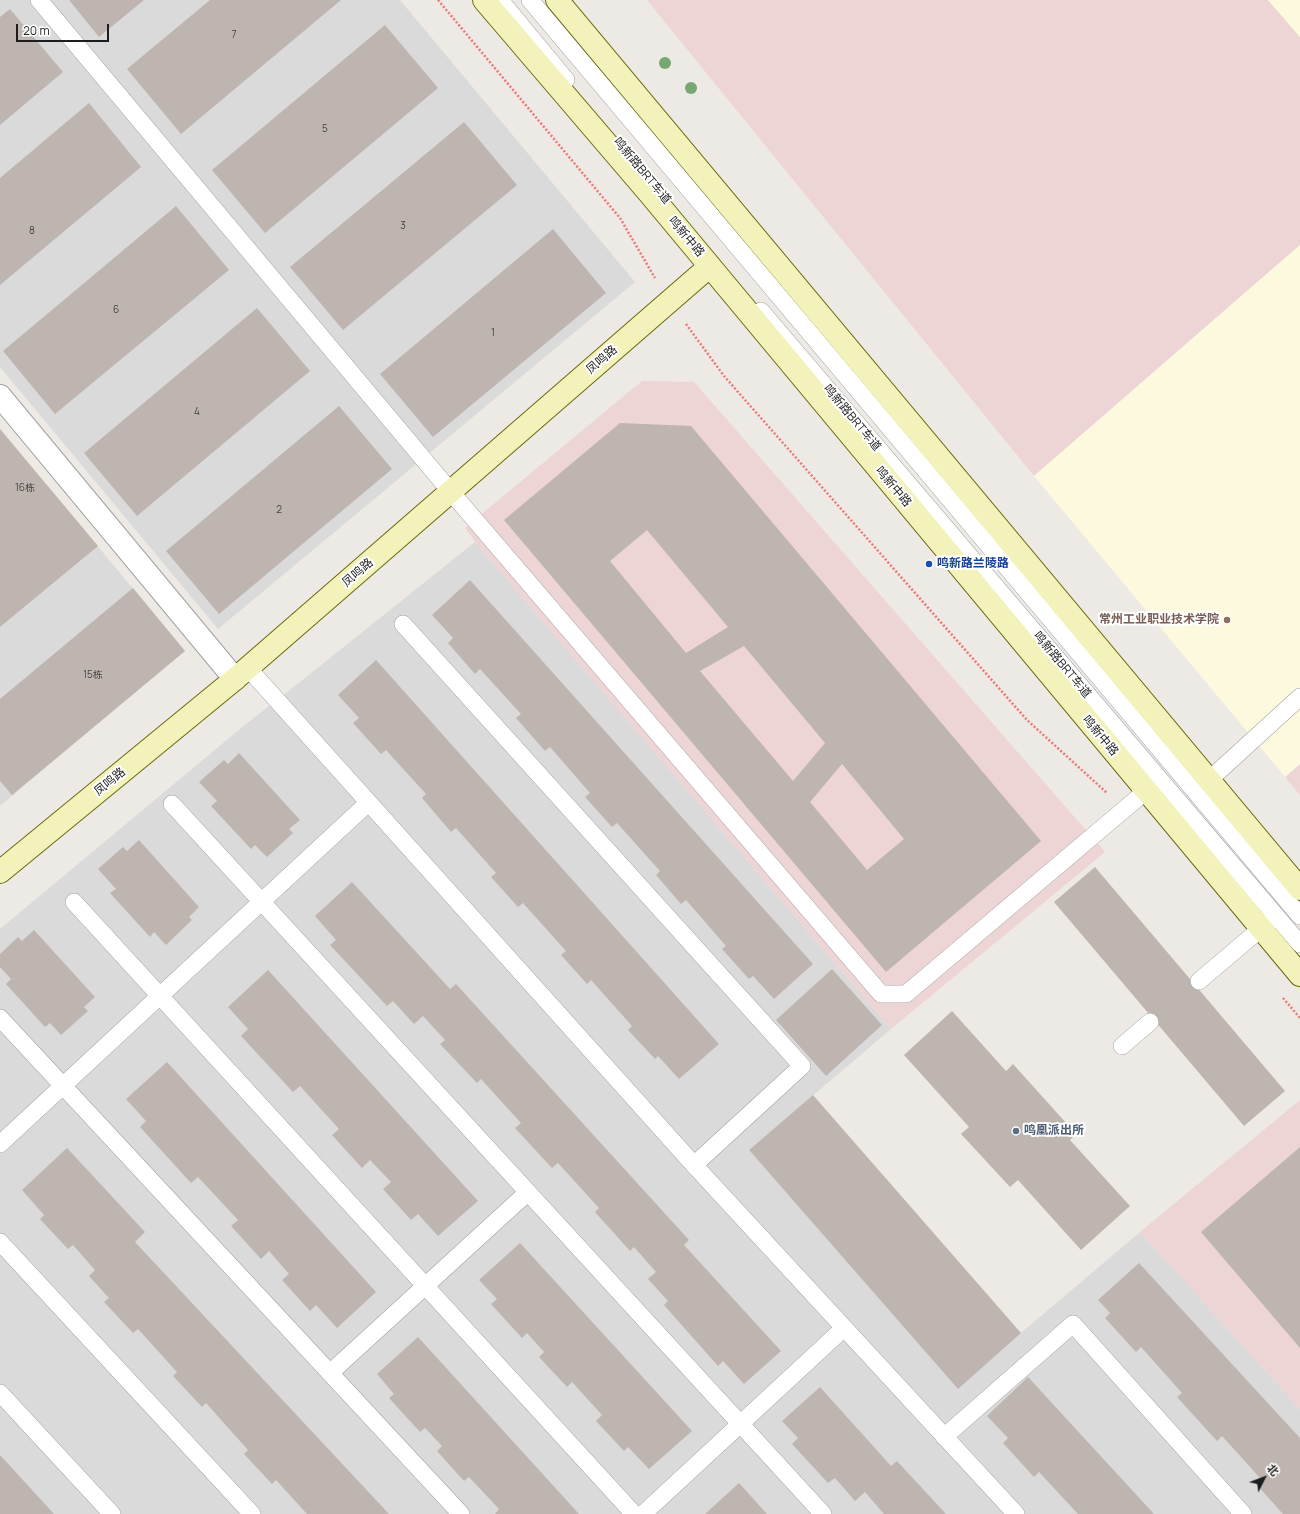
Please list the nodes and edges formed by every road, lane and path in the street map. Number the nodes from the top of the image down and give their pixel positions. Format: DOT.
graph roads {
  1 [pos="39,0"];
  2 [pos="438,0"];
  3 [pos="484,0"];
  4 [pos="500,0"];
  5 [pos="530,0"];
  6 [pos="557,0"];
  7 [pos="710,266"];
  8 [pos="669,301"];
  9 [pos="0,396"];
  10 [pos="451,492"];
  11 [pos="403,624"];
  12 [pos="241,674"];
  13 [pos="1300,697"];
  14 [pos="1209,780"];
  15 [pos="1146,791"];
  16 [pos="368,802"];
  17 [pos="172,804"];
  18 [pos="1125,809"];
  19 [pos="0,872"];
  20 [pos="1298,901"];
  21 [pos="74,902"];
  22 [pos="262,902"];
  23 [pos="1268,922"];
  24 [pos="1300,944"];
  25 [pos="1300,975"];
  26 [pos="1199,981"];
  27 [pos="1280,994"];
  28 [pos="160,996"];
  29 [pos="0,1018"];
  30 [pos="1300,1018"];
  31 [pos="1150,1022"];
  32 [pos="1122,1046"];
  33 [pos="63,1085"];
  34 [pos="0,1144"];
  35 [pos="694,1165"];
  36 [pos="528,1192"];
  37 [pos="0,1242"];
  38 [pos="425,1286"];
  39 [pos="844,1328"];
  40 [pos="330,1373"];
  41 [pos="0,1393"];
  42 [pos="740,1424"];
  43 [pos="944,1437"];
  44 [pos="112,1514"];
  45 [pos="252,1514"];
  46 [pos="461,1514"];
  47 [pos="634,1514"];
  48 [pos="643,1514"];
  49 [pos="823,1514"];
  50 [pos="1016,1514"];
  51 [pos="1243,1514"];
  1 -- 10 [label="lane"];
  2 -- 8 [label="path"];
  3 -- 7 [label="main road, 鸣新中路"];
  4 -- 23 [label="lane, 鸣新路BRT车道"];
  5 -- 20 [label="lane, 鸣新路BRT车道"];
  6 -- 14 [label="main road"];
  7 -- 8 [label="main road, 凤鸣路"];
  7 -- 15 [label="main road, 鸣新中路"];
  8 -- 10 [label="main road, 凤鸣路"];
  8 -- 18 [label="path"];
  9 -- 12 [label="street"];
  10 -- 12 [label="main road, 凤鸣路"];
  10 -- 18 [label="lane"];
  11 -- 35 [label="lane"];
  12 -- 16 [label="lane"];
  12 -- 19 [label="main road, 凤鸣路"];
  13 -- 14 [label="lane"];
  14 -- 20 [label="main road"];
  15 -- 18 [label="lane"];
  15 -- 23 [label="main road, 鸣新中路"];
  16 -- 22 [label="lane"];
  16 -- 35 [label="lane"];
  17 -- 22 [label="lane"];
  20 -- 23 [label="lane"];
  21 -- 28 [label="lane"];
  22 -- 28 [label="lane"];
  22 -- 36 [label="lane"];
  23 -- 24 [label="lane, 鸣新路BRT车道"];
  23 -- 25 [label="main road, 鸣新中路"];
  23 -- 26 [label="lane"];
  27 -- 30 [label="path"];
  28 -- 33 [label="lane"];
  28 -- 38 [label="lane"];
  29 -- 33 [label="lane"];
  31 -- 32 [label="lane"];
  33 -- 34 [label="lane"];
  33 -- 40 [label="lane"];
  35 -- 39 [label="lane"];
  36 -- 38 [label="lane"];
  36 -- 42 [label="lane"];
  37 -- 45 [label="lane"];
  38 -- 40 [label="lane"];
  38 -- 47 [label="lane"];
  39 -- 42 [label="lane"];
  39 -- 43 [label="lane"];
  40 -- 46 [label="lane"];
  41 -- 44 [label="lane"];
  42 -- 48 [label="lane"];
  42 -- 49 [label="lane"];
  43 -- 50 [label="lane"];
  43 -- 51 [label="lane"];
}
